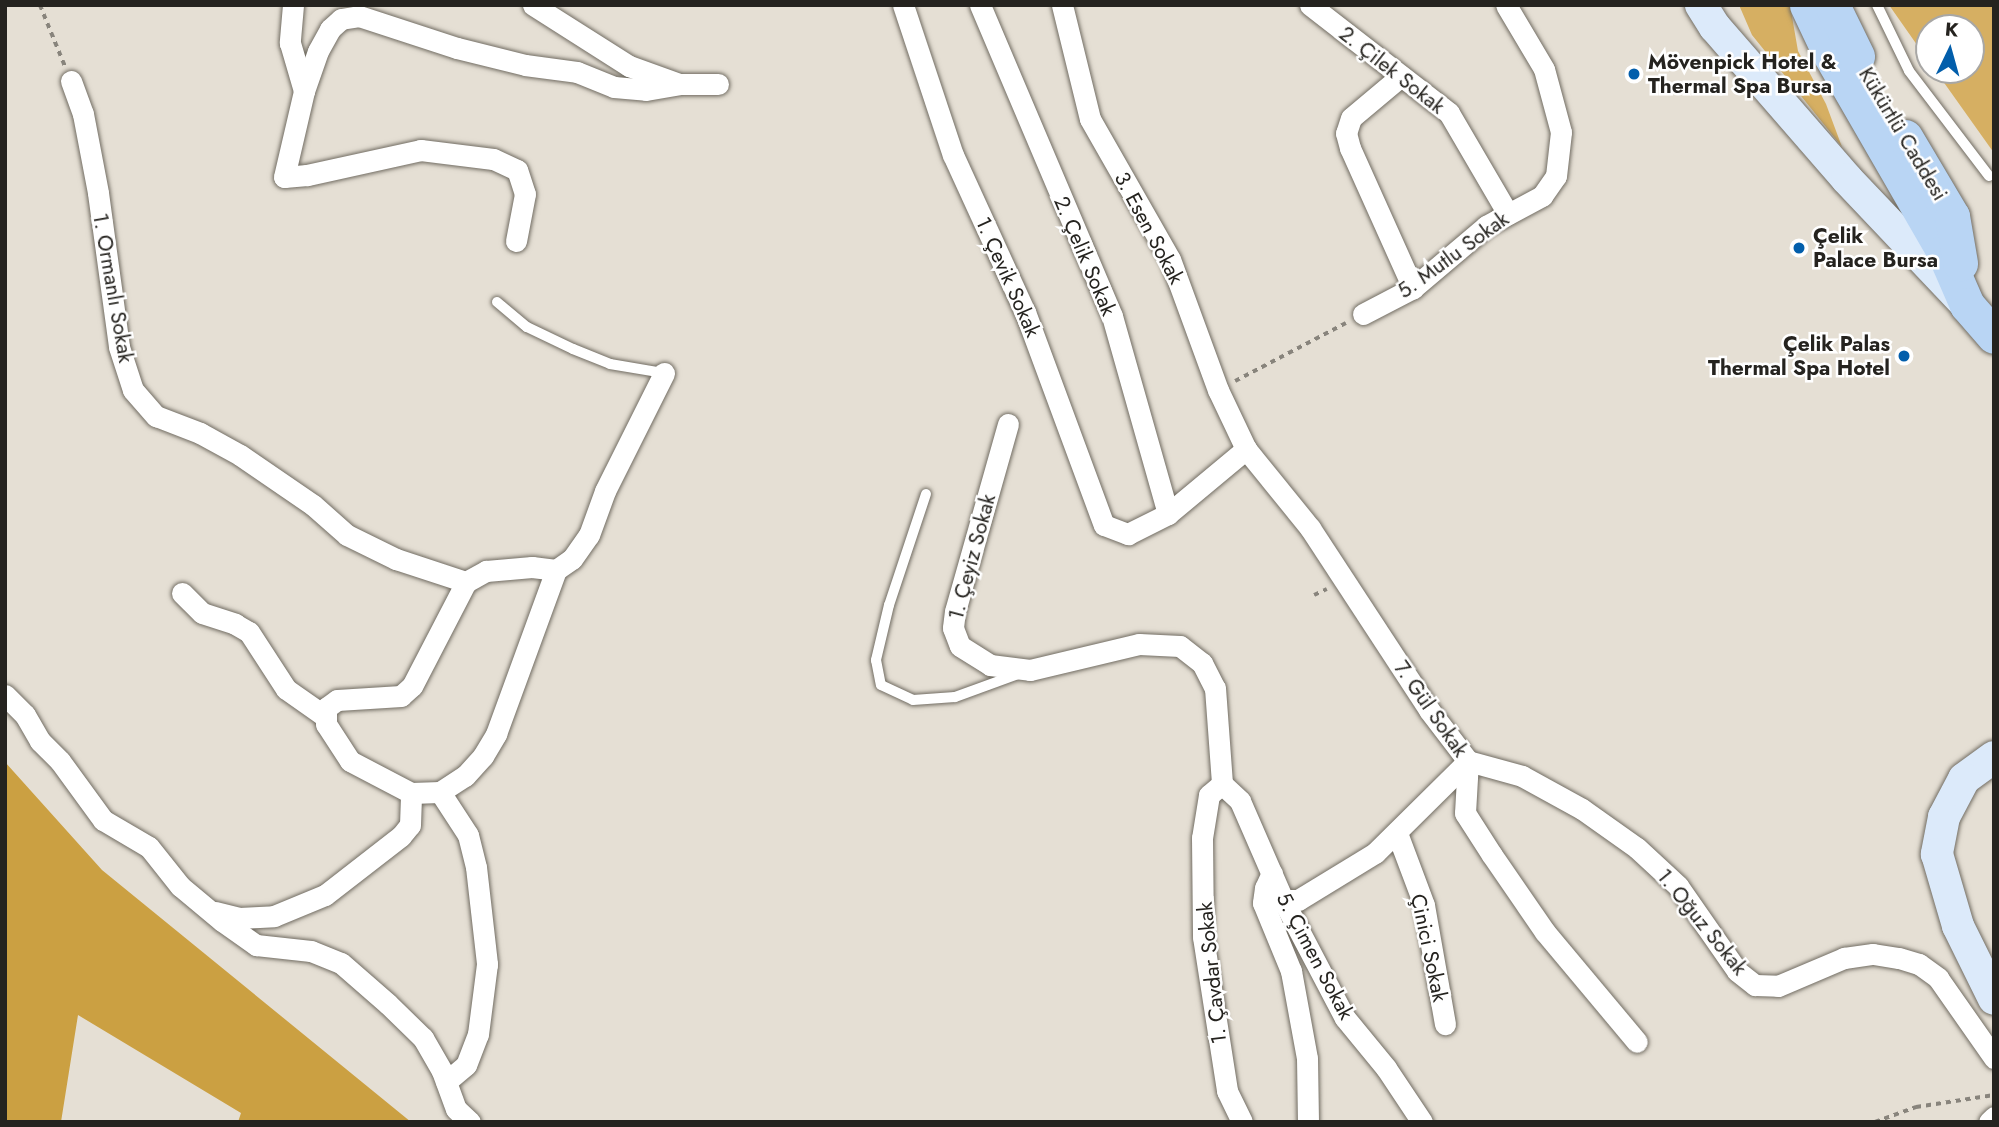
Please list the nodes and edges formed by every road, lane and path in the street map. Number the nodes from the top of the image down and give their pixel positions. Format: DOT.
graph roads {
  1 [pos="40,5"];
  2 [pos="293,5"];
  3 [pos="533,5"];
  4 [pos="903,5"];
  5 [pos="981,5"];
  6 [pos="1062,5"];
  7 [pos="1310,5"];
  8 [pos="1506,5"];
  9 [pos="1701,5"];
  10 [pos="1807,5"];
  11 [pos="1832,5"];
  12 [pos="1877,5"];
  13 [pos="1401,76"];
  14 [pos="71,81"];
  15 [pos="679,84"];
  16 [pos="718,84"];
  17 [pos="304,91"];
  18 [pos="1989,176"];
  19 [pos="1508,214"];
  20 [pos="516,241"];
  21 [pos="1413,288"];
  22 [pos="497,302"];
  23 [pos="1967,305"];
  24 [pos="1363,314"];
  25 [pos="1994,329"];
  26 [pos="1994,336"];
  27 [pos="664,373"];
  28 [pos="1217,390"];
  29 [pos="1008,424"];
  30 [pos="1247,449"];
  31 [pos="926,494"];
  32 [pos="1168,514"];
  33 [pos="556,570"];
  34 [pos="466,582"];
  35 [pos="182,593"];
  36 [pos="1030,670"];
  37 [pos="5,695"];
  38 [pos="326,717"];
  39 [pos="1994,757"];
  40 [pos="1468,761"];
  41 [pos="1222,784"];
  42 [pos="440,792"];
  43 [pos="411,793"];
  44 [pos="1397,833"];
  45 [pos="1272,873"];
  46 [pos="1283,900"];
  47 [pos="209,910"];
  48 [pos="1994,999"];
  49 [pos="1445,1024"];
  50 [pos="1637,1042"];
  51 [pos="1994,1058"];
  52 [pos="446,1082"];
  53 [pos="1994,1095"];
  54 [pos="1994,1117"];
  55 [pos="470,1122"];
  56 [pos="1242,1122"];
  57 [pos="1308,1122"];
  58 [pos="1422,1122"];
  59 [pos="1875,1122"];
  60 [pos="1989,1122"];
  1 -- 14 [label="path"];
  2 -- 17 [label="street"];
  3 -- 15 [label="street"];
  4 -- 32 [label="street, 1. Çevik Sokak"];
  5 -- 32 [label="street, 2. Çelik Sokak"];
  6 -- 28 [label="street, 3. Esen Sokak"];
  7 -- 13 [label="street, 2. Çilek Sokak"];
  8 -- 19 [label="street, 5. Mutlu Sokak"];
  9 -- 23 [label="main road"];
  10 -- 23 [label="main road, Kükürtlü Caddesi"];
  11 -- 23 [label="main road, Kükürtlü Caddesi"];
  12 -- 18 [label="lane"];
  13 -- 19 [label="street, 2. Çilek Sokak"];
  13 -- 21 [label="street"];
  14 -- 34 [label="street, 1. Ormanlı Sokak"];
  15 -- 16 [label="street"];
  15 -- 17 [label="street"];
  17 -- 20 [label="street"];
  19 -- 21 [label="street, 5. Mutlu Sokak"];
  21 -- 24 [label="street, 5. Mutlu Sokak"];
  22 -- 27 [label="lane"];
  23 -- 25 [label="main road"];
  23 -- 26 [label="main road"];
  24 -- 28 [label="path"];
  27 -- 33 [label="street"];
  28 -- 30 [label="street, 3. Esen Sokak"];
  29 -- 36 [label="street, 1. Çeyiz Sokak"];
  30 -- 32 [label="street"];
  30 -- 40 [label="street, 7. Gül Sokak"];
  31 -- 36 [label="lane"];
  33 -- 34 [label="street"];
  33 -- 42 [label="street"];
  34 -- 38 [label="street"];
  35 -- 38 [label="street"];
  36 -- 41 [label="street, 1. Çeyiz Sokak"];
  37 -- 47 [label="street"];
  38 -- 43 [label="street"];
  39 -- 48 [label="main road"];
  40 -- 44 [label="street"];
  40 -- 50 [label="street, 7. Gül Sokak"];
  40 -- 51 [label="street, 1. Oğuz Sokak"];
  41 -- 45 [label="street, 5. Çimen Sokak"];
  41 -- 56 [label="street, 1. Çavdar Sokak"];
  42 -- 43 [label="street"];
  42 -- 52 [label="street"];
  43 -- 47 [label="street"];
  44 -- 46 [label="street"];
  44 -- 49 [label="street, Çinici Sokak"];
  45 -- 46 [label="street, 5. Çimen Sokak"];
  45 -- 57 [label="street"];
  46 -- 58 [label="street, 5. Çimen Sokak"];
  47 -- 52 [label="street"];
  52 -- 55 [label="street"];
  53 -- 59 [label="path"];
  54 -- 60 [label="street"];
}
